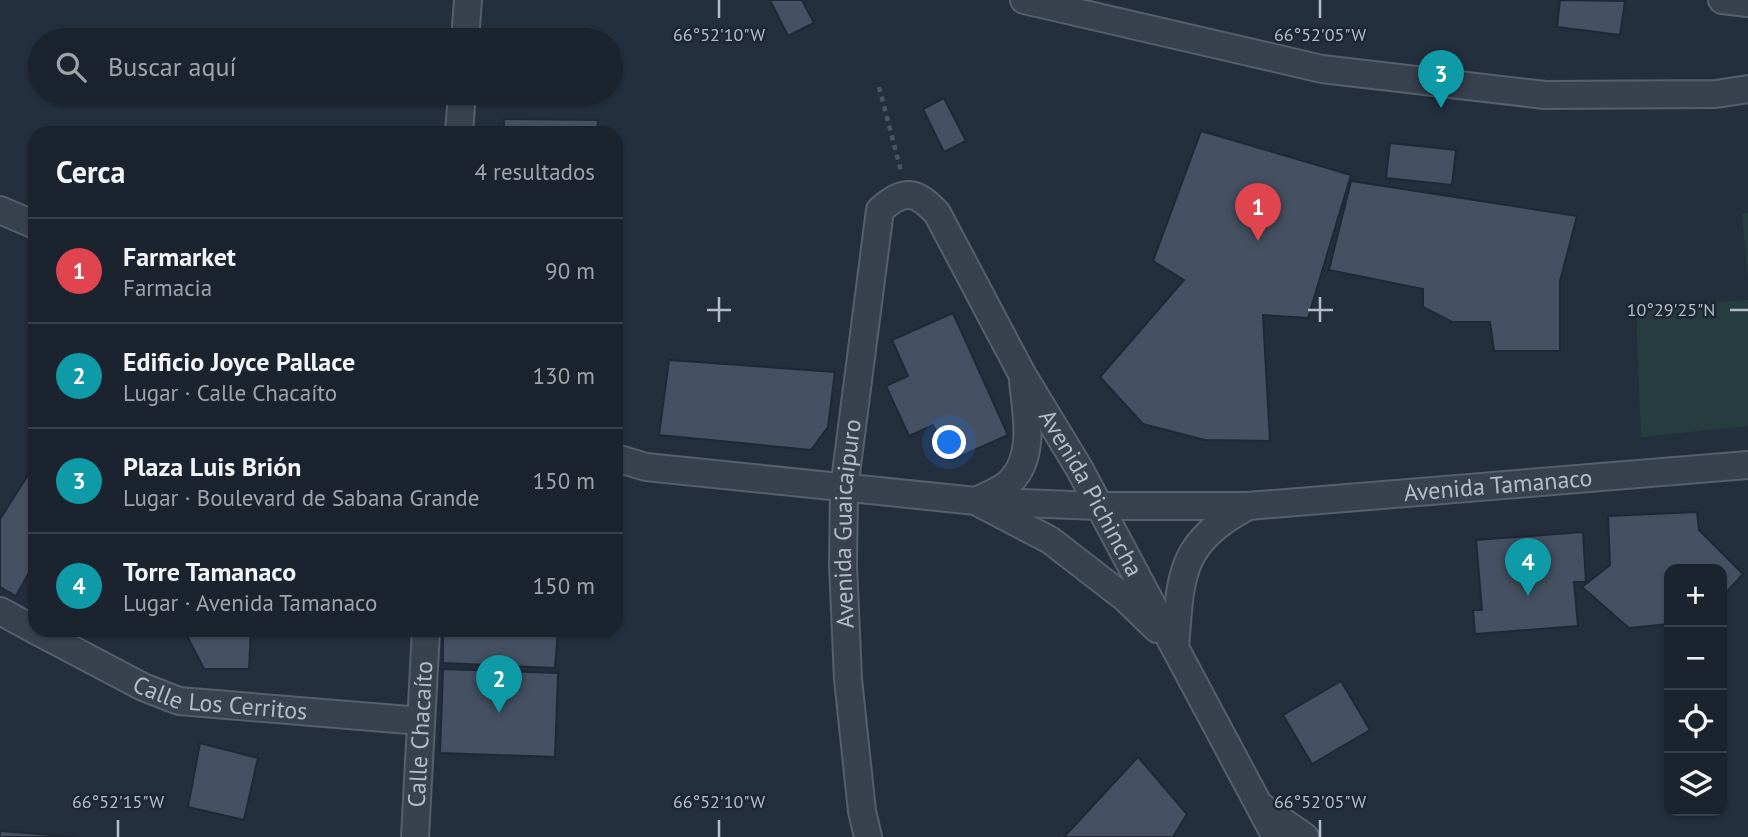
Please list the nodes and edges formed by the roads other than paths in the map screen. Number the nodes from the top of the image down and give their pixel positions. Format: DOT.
graph roads {
  1 [pos="468,0"];
  2 [pos="1024,0"];
  3 [pos="1722,0"];
  4 [pos="1748,4"];
  5 [pos="467,28"];
  6 [pos="1748,89"];
  7 [pos="461,105"];
  8 [pos="460,126"];
  9 [pos="0,209"];
  10 [pos="880,210"];
  11 [pos="28,222"];
  12 [pos="1022,374"];
  13 [pos="623,460"];
  14 [pos="1748,465"];
  15 [pos="844,489"];
  16 [pos="976,501"];
  17 [pos="1098,506"];
  18 [pos="1248,506"];
  19 [pos="0,611"];
  20 [pos="28,626"];
  21 [pos="48,637"];
  22 [pos="426,637"];
  23 [pos="1175,648"];
  24 [pos="421,721"];
  25 [pos="1258,804"];
  26 [pos="415,837"];
  27 [pos="868,837"];
  28 [pos="1276,837"];
  29 [pos="1305,837"];
  1 -- 5 [label="street"];
  2 -- 6 [label="street"];
  3 -- 4 [label="street"];
  7 -- 8 [label="street"];
  9 -- 11 [label="street"];
  10 -- 12 [label="street, Avenida Pichincha"];
  10 -- 15 [label="street, Avenida Guaicaipuro"];
  12 -- 16 [label="street"];
  12 -- 17 [label="street, Avenida Pichincha"];
  13 -- 15 [label="street, Avenida Tamanaco"];
  14 -- 18 [label="street, Avenida Tamanaco"];
  15 -- 16 [label="street, Avenida Tamanaco"];
  15 -- 27 [label="street, Avenida Guaicaipuro"];
  16 -- 17 [label="street, Avenida Tamanaco"];
  16 -- 23 [label="street"];
  17 -- 18 [label="street, Avenida Tamanaco"];
  17 -- 23 [label="street, Avenida Pichincha"];
  18 -- 23 [label="street, Avenida Tamanaco"];
  19 -- 20 [label="street, Calle Los Cerritos"];
  21 -- 24 [label="street, Calle Los Cerritos"];
  22 -- 24 [label="street, Calle Chacaíto"];
  23 -- 25 [label="street, Avenida Pichincha"];
  24 -- 26 [label="street, Calle Chacaíto"];
  25 -- 28 [label="street, Avenida Pichincha"];
  25 -- 29 [label="street"];
}
